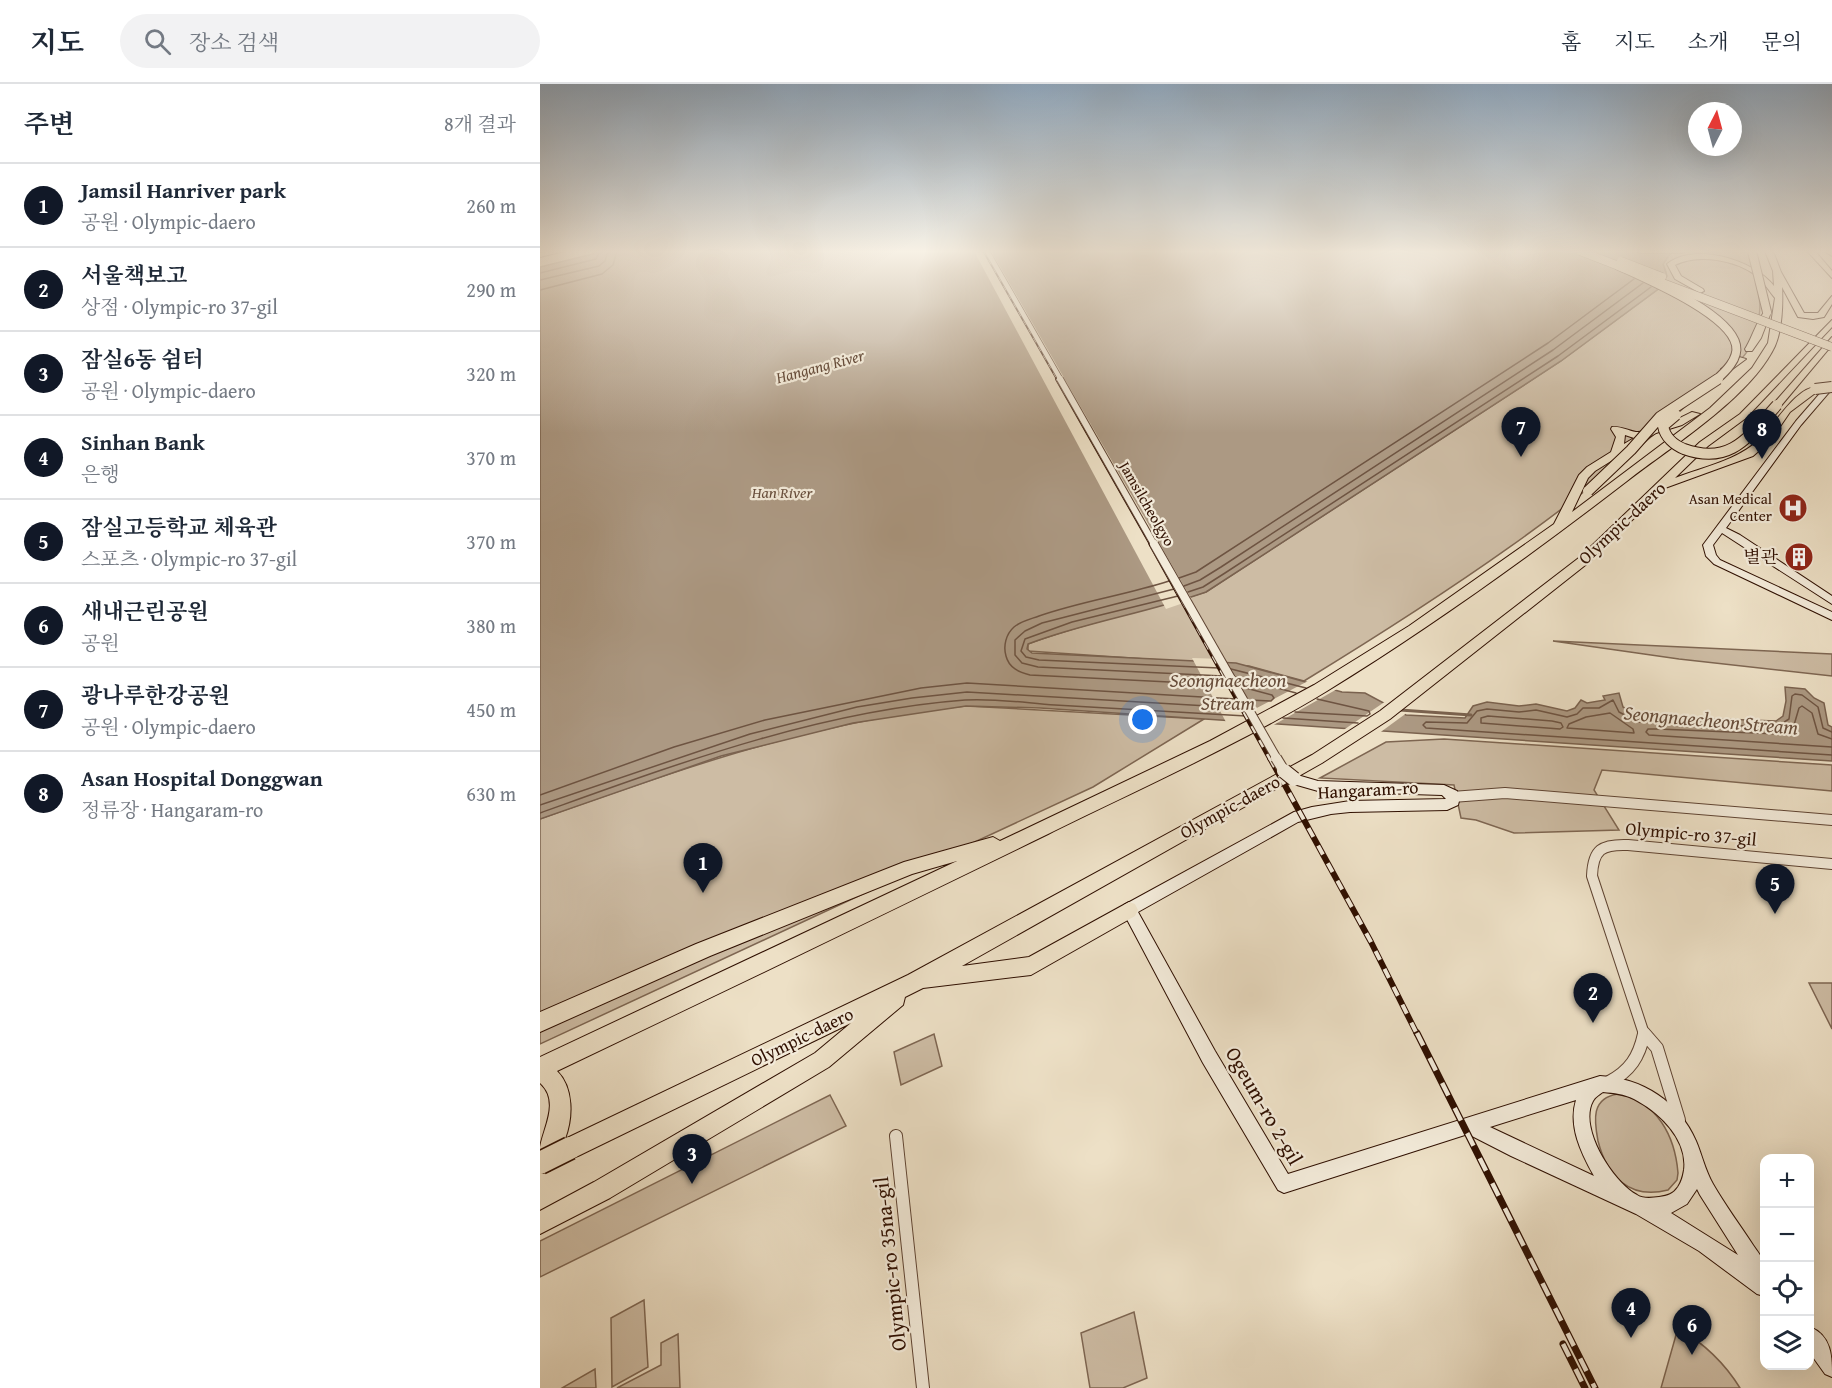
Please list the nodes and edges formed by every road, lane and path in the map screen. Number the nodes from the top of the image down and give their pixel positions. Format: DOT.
graph roads {
  1 [pos="1022,312"];
  2 [pos="1706,312"];
  3 [pos="1745,312"];
  4 [pos="1752,312"];
  5 [pos="1767,312"];
  6 [pos="1777,312"];
  7 [pos="1799,312"];
  8 [pos="1823,312"];
  9 [pos="1832,322"];
  10 [pos="1814,337"];
  11 [pos="1832,340"];
  12 [pos="1832,347"];
  13 [pos="1742,359"];
  14 [pos="1724,371"];
  15 [pos="1744,380"];
  16 [pos="1832,386"];
  17 [pos="1815,390"];
  18 [pos="1777,405"];
  19 [pos="1647,434"];
  20 [pos="1616,453"];
  21 [pos="1661,487"];
  22 [pos="1577,514"];
  23 [pos="1560,525"];
  24 [pos="1721,530"];
  25 [pos="1832,602"];
  26 [pos="1832,616"];
  27 [pos="1289,775"];
  28 [pos="1452,797"];
  29 [pos="1832,820"];
  30 [pos="1028,834"];
  31 [pos="1832,864"];
  32 [pos="1129,910"];
  33 [pos="915,982"];
  34 [pos="540,1022"];
  35 [pos="1644,1034"];
  36 [pos="540,1069"];
  37 [pos="1603,1084"];
  38 [pos="1472,1127"];
  39 [pos="1683,1131"];
  40 [pos="896,1136"];
  41 [pos="1693,1160"];
  42 [pos="540,1165"];
  43 [pos="1633,1204"];
  44 [pos="540,1223"];
  45 [pos="1760,1273"];
  46 [pos="1760,1284"];
  47 [pos="1814,1343"];
  48 [pos="1832,1367"];
  49 [pos="923,1388"];
  1 -- 27 [label="street, Jamsilcheolgyo, bridge"];
  2 -- 14 [label="highway, bridge"];
  3 -- 10 [label="main road, bridge"];
  4 -- 10 [label="main road"];
  5 -- 13 [label="highway, bridge"];
  6 -- 15 [label="highway, Olympic-daero"];
  7 -- 8 [label="highway"];
  9 -- 21 [label="highway, Olympic-daero"];
  10 -- 11 [label="main road"];
  10 -- 12 [label="main road, bridge"];
  11 -- 18 [label="highway"];
  13 -- 14 [label="highway, bridge"];
  13 -- 18 [label="highway, bridge"];
  14 -- 22 [label="highway, bridge"];
  15 -- 19 [label="highway"];
  15 -- 22 [label="highway, Olympic-daero"];
  16 -- 17 [label="highway, bridge"];
  16 -- 24 [label="main road"];
  17 -- 18 [label="highway"];
  17 -- 21 [label="highway"];
  19 -- 20 [label="highway"];
  19 -- 20 [label="highway"];
  20 -- 23 [label="highway"];
  21 -- 33 [label="highway, Olympic-daero"];
  22 -- 23 [label="highway, Olympic-daero"];
  23 -- 30 [label="highway, Olympic-daero"];
  24 -- 25 [label="main road"];
  24 -- 26 [label="main road"];
  27 -- 28 [label="main road, Hangaram-ro"];
  28 -- 29 [label="street"];
  28 -- 32 [label="main road, Hangaram-ro"];
  30 -- 34 [label="highway"];
  30 -- 36 [label="highway, Olympic-daero"];
  31 -- 35 [label="street, Olympic-ro 37-gil"];
  32 -- 33 [label="highway"];
  32 -- 38 [label="main road, Ogeum-ro 2-gil"];
  33 -- 42 [label="highway, Olympic-daero, bridge"];
  33 -- 44 [label="highway"];
  35 -- 37 [label="street"];
  35 -- 39 [label="street, Olympic-ro 37-gil"];
  36 -- 42 [label="highway"];
  37 -- 38 [label="main road"];
  37 -- 39 [label="main road"];
  37 -- 43 [label="main road"];
  38 -- 43 [label="main road"];
  39 -- 41 [label="main road"];
  40 -- 49 [label="street, Olympic-ro 35na-gil"];
  41 -- 43 [label="main road"];
  41 -- 45 [label="main road"];
  43 -- 46 [label="main road"];
  47 -- 48 [label="main road"];
}
